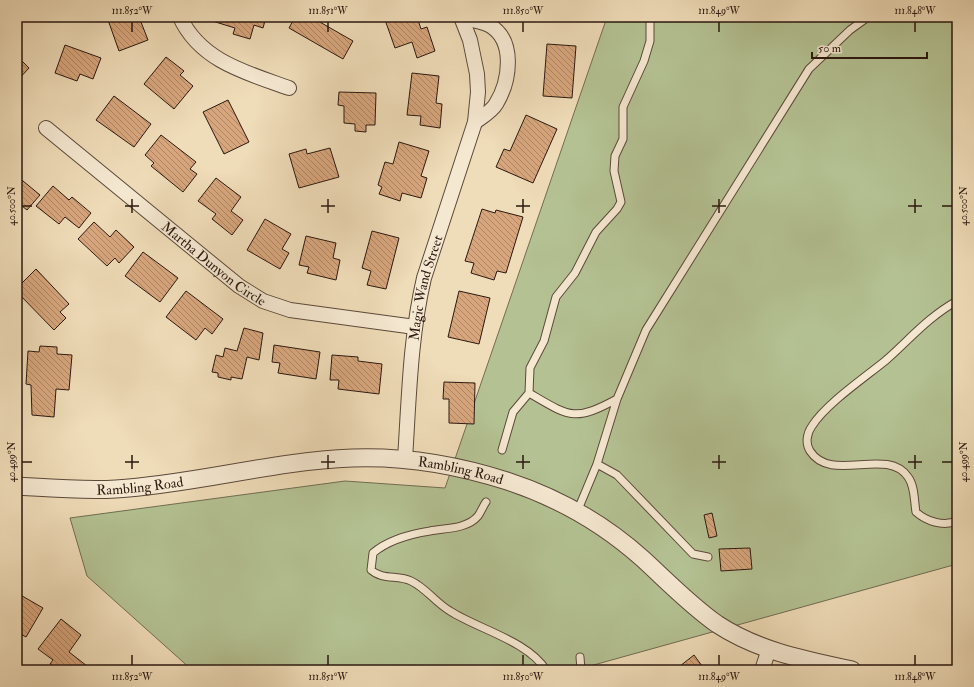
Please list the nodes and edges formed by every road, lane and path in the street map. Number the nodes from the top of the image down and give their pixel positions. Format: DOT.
graph roads {
  1 [pos="180,17"];
  2 [pos="650,17"];
  3 [pos="868,17"];
  4 [pos="462,18"];
  5 [pos="289,88"];
  6 [pos="475,122"];
  7 [pos="46,128"];
  8 [pos="957,301"];
  9 [pos="415,327"];
  10 [pos="529,393"];
  11 [pos="617,399"];
  12 [pos="502,450"];
  13 [pos="404,459"];
  14 [pos="597,464"];
  15 [pos="17,486"];
  16 [pos="486,502"];
  17 [pos="576,512"];
  18 [pos="957,521"];
  19 [pos="708,557"];
  20 [pos="769,649"];
  21 [pos="580,657"];
  22 [pos="760,669"];
  23 [pos="546,670"];
  24 [pos="581,670"];
  25 [pos="852,670"];
  1 -- 5 [label="street"];
  2 -- 10 [label="lane"];
  3 -- 11 [label="lane"];
  4 -- 6 [label="street, Magic Wand Street"];
  4 -- 6 [label="street, Magic Wand Street"];
  6 -- 9 [label="street, Magic Wand Street"];
  7 -- 9 [label="street, Martha Dunyon Circle"];
  8 -- 18 [label="lane"];
  9 -- 13 [label="street, Magic Wand Street"];
  10 -- 11 [label="lane"];
  10 -- 12 [label="lane"];
  11 -- 14 [label="lane"];
  13 -- 15 [label="street, Rambling Road"];
  13 -- 17 [label="street, Rambling Road"];
  14 -- 17 [label="lane"];
  14 -- 19 [label="lane"];
  16 -- 23 [label="lane"];
  17 -- 20 [label="street, Rambling Road"];
  20 -- 22 [label="street"];
  20 -- 25 [label="street, Rambling Road"];
  21 -- 24 [label="lane"];
}
